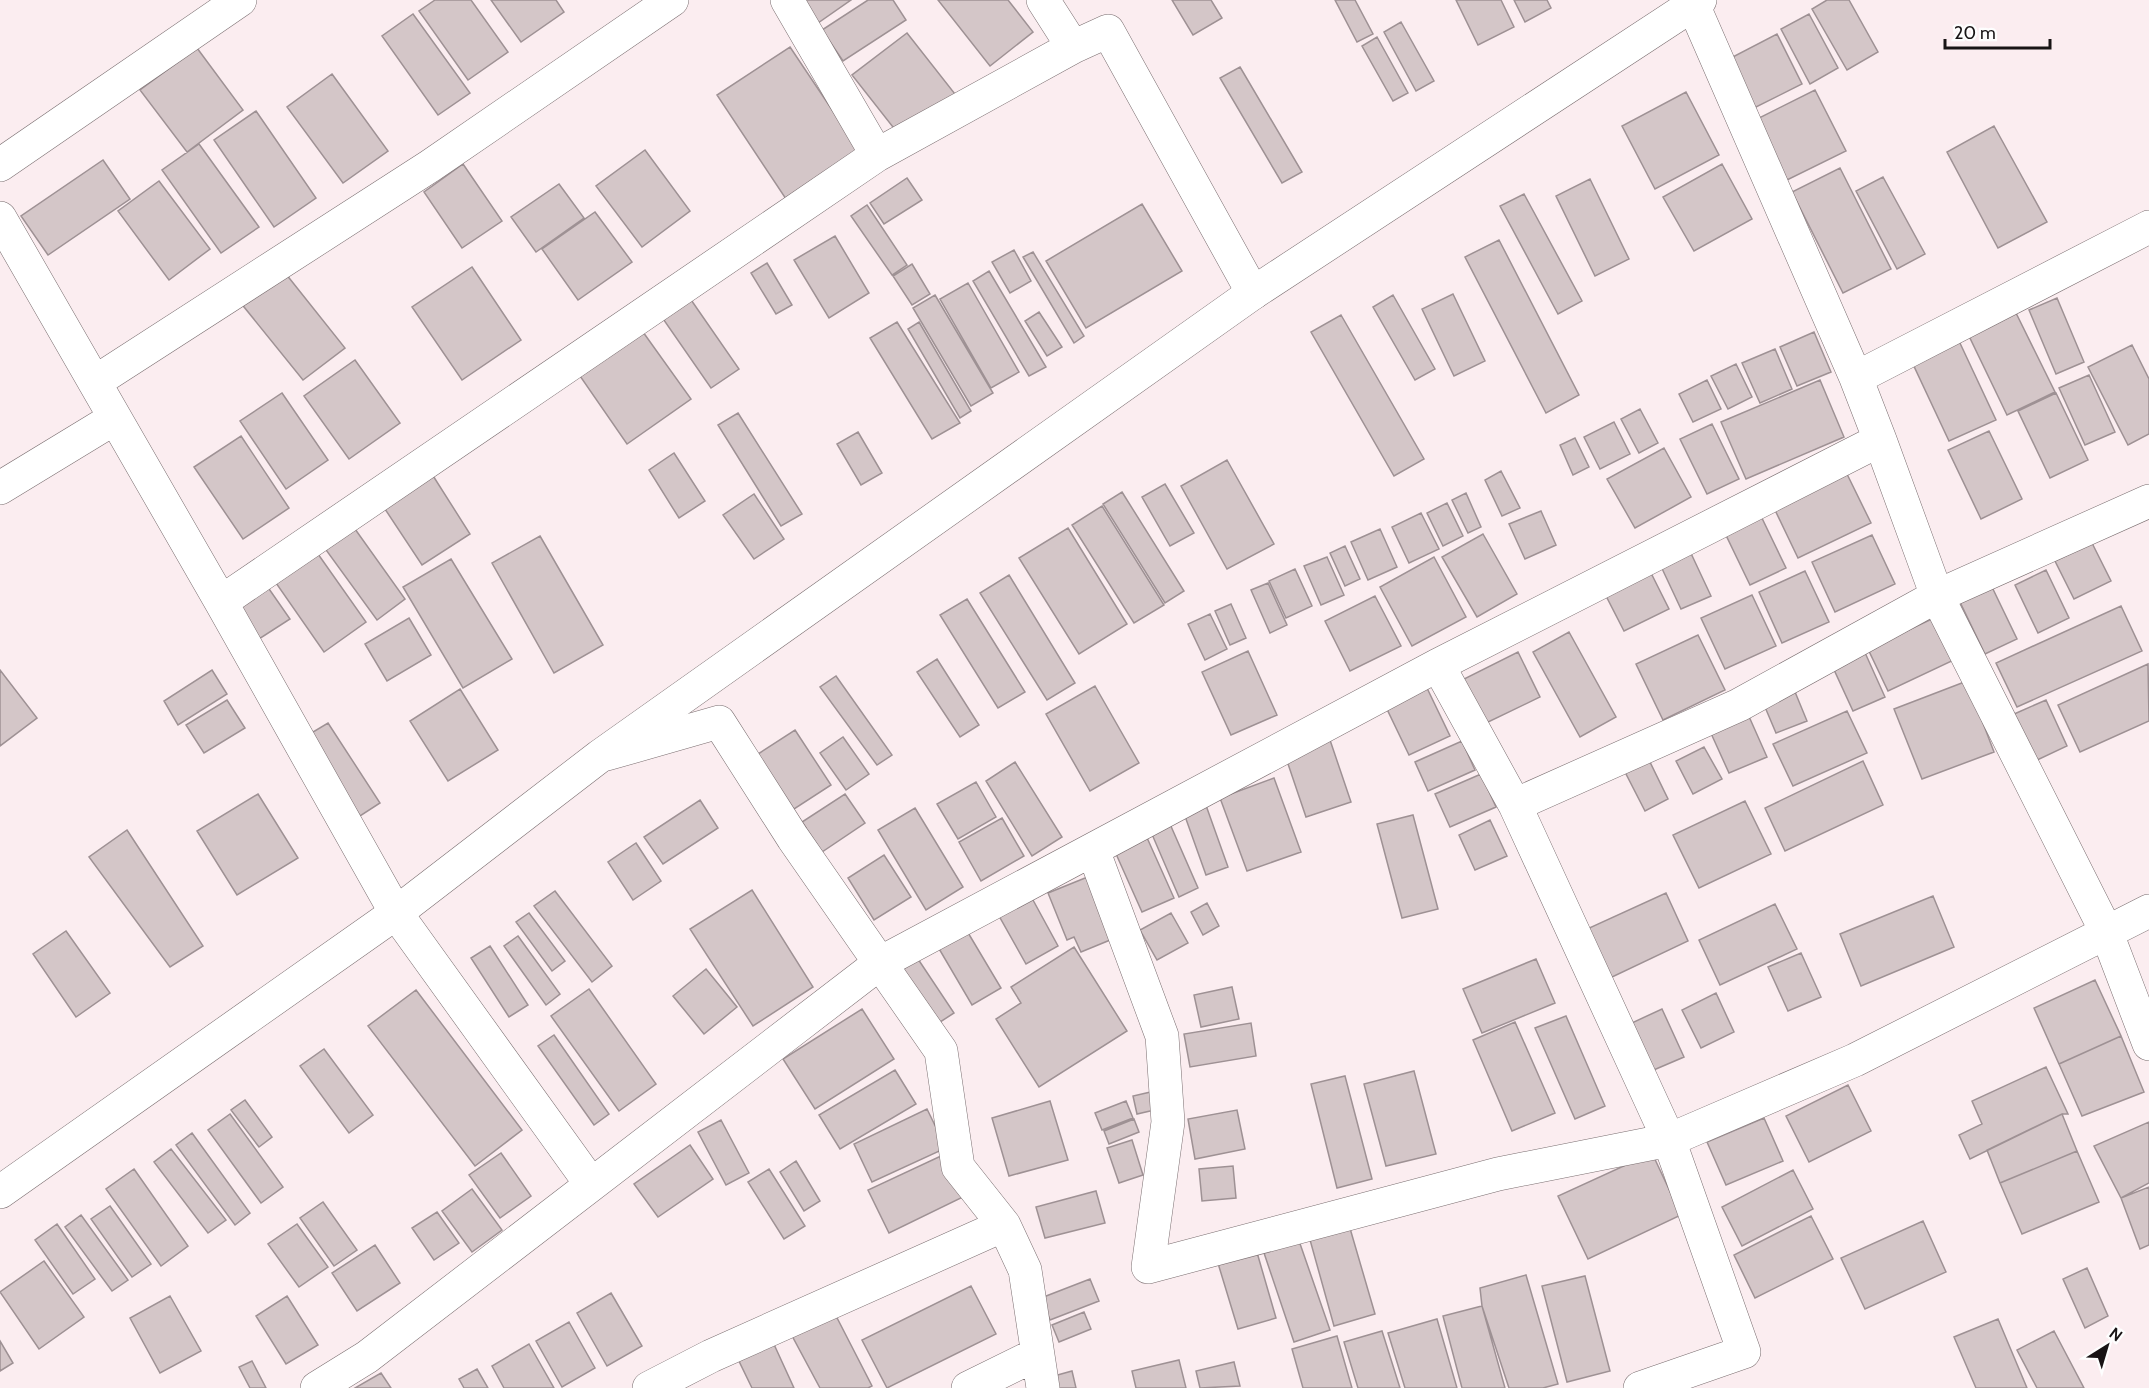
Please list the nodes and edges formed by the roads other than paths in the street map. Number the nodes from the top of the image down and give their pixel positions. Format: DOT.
graph roads {
  1 [pos="240,0"];
  2 [pos="672,0"];
  3 [pos="787,0"];
  4 [pos="1043,0"];
  5 [pos="1695,2"];
  6 [pos="1073,47"];
  7 [pos="877,155"];
  8 [pos="0,165"];
  9 [pos="2,227"];
  10 [pos="2149,227"];
  11 [pos="1253,293"];
  12 [pos="1856,378"];
  13 [pos="95,382"];
  14 [pos="115,418"];
  15 [pos="1880,440"];
  16 [pos="0,489"];
  17 [pos="2149,501"];
  18 [pos="1937,596"];
  19 [pos="221,602"];
  20 [pos="1438,665"];
  21 [pos="600,756"];
  22 [pos="1515,805"];
  23 [pos="1093,850"];
  24 [pos="2149,911"];
  25 [pos="396,913"];
  26 [pos="2106,931"];
  27 [pos="880,963"];
  28 [pos="2149,1044"];
  29 [pos="1669,1140"];
  30 [pos="591,1184"];
  31 [pos="0,1192"];
  32 [pos="1004,1225"];
  33 [pos="1037,1354"];
  34 [pos="317,1388"];
  35 [pos="650,1388"];
  36 [pos="968,1388"];
  37 [pos="1043,1388"];
  38 [pos="1640,1388"];
  1 -- 8 [label="street"];
  2 -- 13 [label="street"];
  3 -- 7 [label="street"];
  4 -- 6 [label="street"];
  5 -- 11 [label="street"];
  5 -- 12 [label="street"];
  6 -- 7 [label="street"];
  6 -- 11 [label="street"];
  7 -- 19 [label="street"];
  9 -- 13 [label="street"];
  10 -- 12 [label="street"];
  11 -- 21 [label="street"];
  12 -- 15 [label="street"];
  13 -- 14 [label="street"];
  14 -- 16 [label="street"];
  14 -- 19 [label="street"];
  15 -- 18 [label="street"];
  15 -- 20 [label="street"];
  17 -- 18 [label="street"];
  18 -- 22 [label="street"];
  18 -- 26 [label="street"];
  19 -- 25 [label="street"];
  20 -- 22 [label="street"];
  20 -- 23 [label="street"];
  21 -- 25 [label="street"];
  21 -- 27 [label="street"];
  22 -- 29 [label="street"];
  23 -- 27 [label="street"];
  23 -- 29 [label="street"];
  24 -- 26 [label="street"];
  25 -- 30 [label="street"];
  25 -- 31 [label="street"];
  26 -- 28 [label="street"];
  26 -- 29 [label="street"];
  27 -- 30 [label="street"];
  27 -- 32 [label="street"];
  29 -- 38 [label="street"];
  30 -- 34 [label="street"];
  32 -- 33 [label="street"];
  32 -- 35 [label="street"];
  33 -- 36 [label="street"];
  33 -- 37 [label="street"];
}
